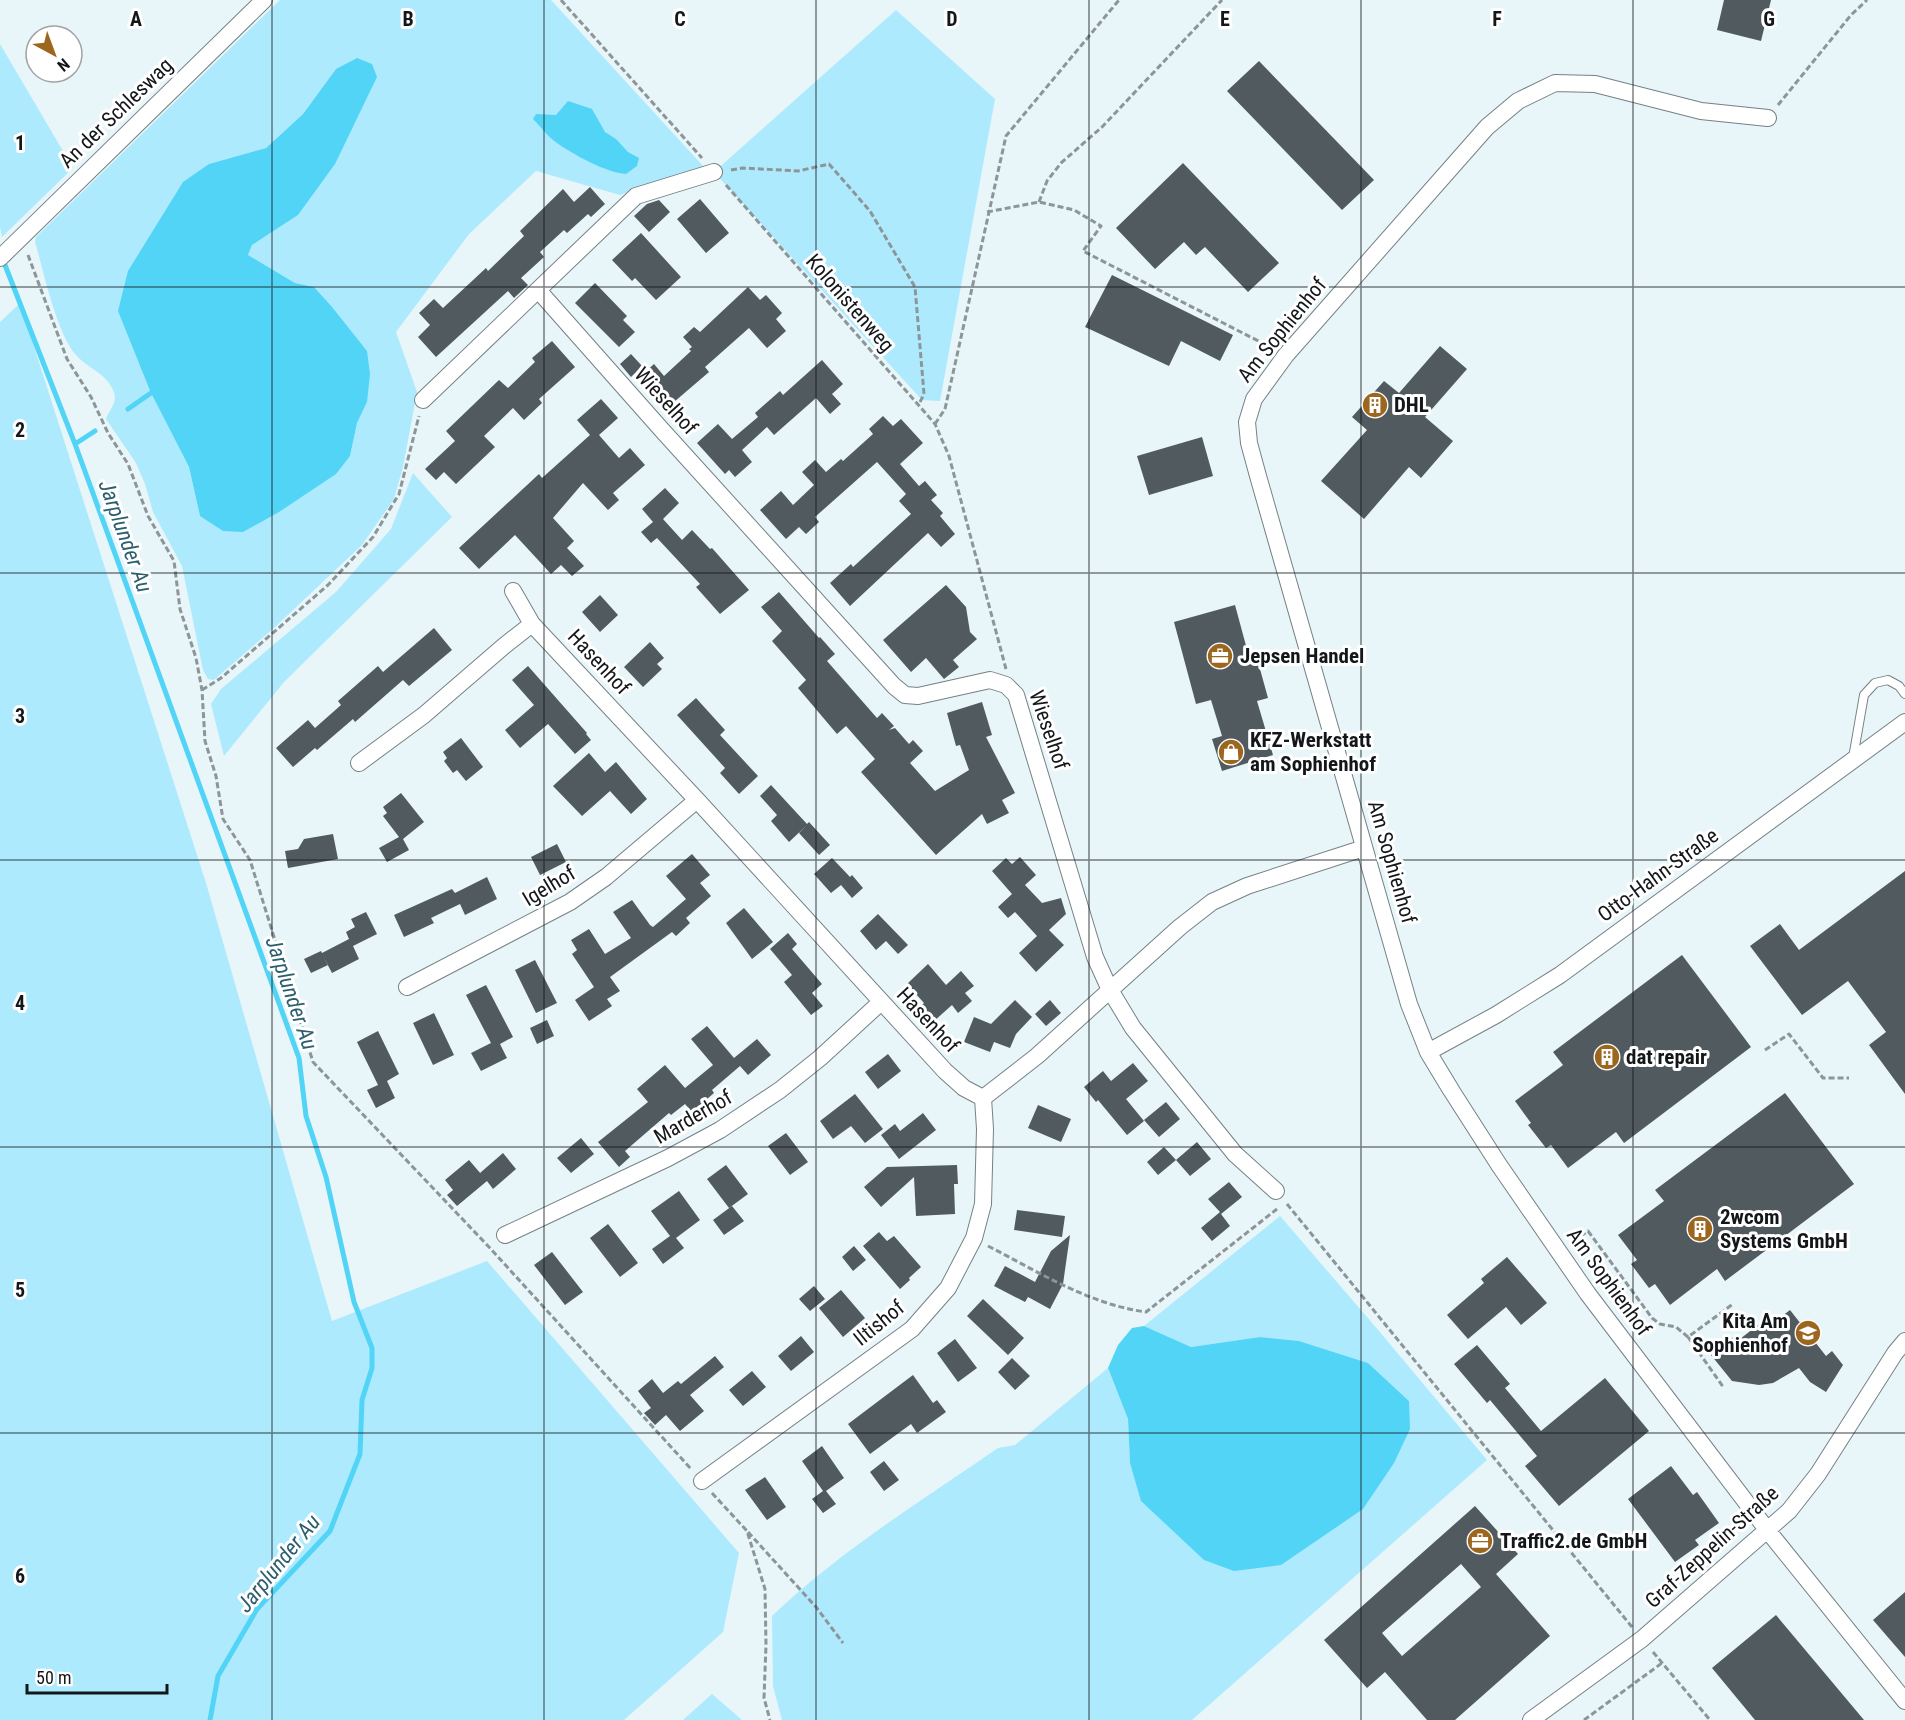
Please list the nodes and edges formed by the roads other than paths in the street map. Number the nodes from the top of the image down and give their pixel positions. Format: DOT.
graph roads {
  1 [pos="264,0"];
  2 [pos="1767,118"];
  3 [pos="714,172"];
  4 [pos="0,258"];
  5 [pos="538,290"];
  6 [pos="423,400"];
  7 [pos="513,591"];
  8 [pos="532,624"];
  9 [pos="1905,694"];
  10 [pos="1905,722"];
  11 [pos="1853,760"];
  12 [pos="359,763"];
  13 [pos="697,800"];
  14 [pos="1364,848"];
  15 [pos="407,987"];
  16 [pos="1110,990"];
  17 [pos="881,1002"];
  18 [pos="1428,1052"];
  19 [pos="983,1098"];
  20 [pos="1281,1197"];
  21 [pos="505,1235"];
  22 [pos="1905,1341"];
  23 [pos="702,1481"];
  24 [pos="1768,1531"];
  25 [pos="1905,1701"];
  26 [pos="1531,1720"];
  1 -- 4 [label="street, An der Schleswag"];
  2 -- 14 [label="street, Am Sophienhof"];
  3 -- 5 [label="street"];
  5 -- 6 [label="street"];
  5 -- 16 [label="street, Wieselhof"];
  7 -- 8 [label="street, Hasenhof"];
  8 -- 12 [label="street"];
  8 -- 13 [label="street, Hasenhof"];
  9 -- 11 [label="lane"];
  10 -- 11 [label="street, Otto-Hahn-Straße"];
  11 -- 18 [label="street, Otto-Hahn-Straße"];
  13 -- 15 [label="street, Igelhof"];
  13 -- 17 [label="street, Hasenhof"];
  14 -- 16 [label="street"];
  14 -- 18 [label="street, Am Sophienhof"];
  16 -- 19 [label="street"];
  16 -- 20 [label="street, Wieselhof"];
  17 -- 19 [label="street, Hasenhof"];
  17 -- 21 [label="street, Marderhof"];
  18 -- 24 [label="street, Am Sophienhof"];
  19 -- 23 [label="street, Iltishof"];
  22 -- 24 [label="street, Graf-Zeppelin-Straße"];
  24 -- 25 [label="street, Am Sophienhof"];
  24 -- 26 [label="street, Graf-Zeppelin-Straße"];
}
